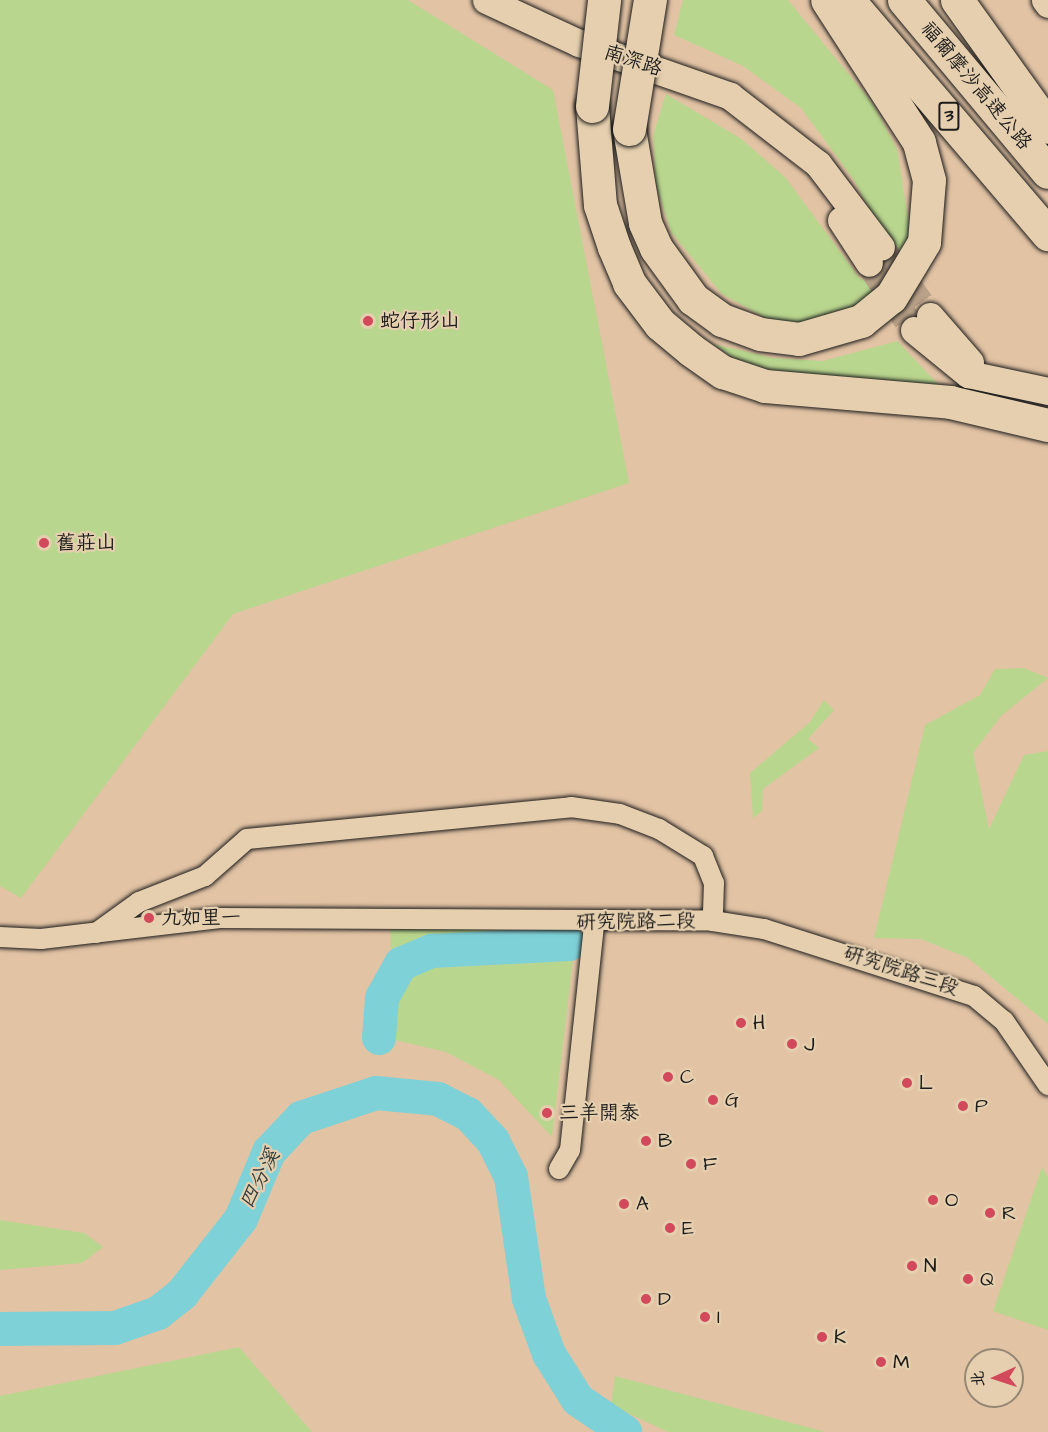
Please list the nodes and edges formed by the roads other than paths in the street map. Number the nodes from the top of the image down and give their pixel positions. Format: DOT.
graph roads {
  1 [pos="486,0"];
  2 [pos="604,0"];
  3 [pos="650,0"];
  4 [pos="827,0"];
  5 [pos="848,0"];
  6 [pos="904,0"];
  7 [pos="957,0"];
  8 [pos="1045,0"];
  9 [pos="1048,4"];
  10 [pos="1048,127"];
  11 [pos="1048,172"];
  12 [pos="1048,234"];
  13 [pos="875,255"];
  14 [pos="922,323"];
  15 [pos="1048,391"];
  16 [pos="1048,425"];
  17 [pos="713,921"];
  18 [pos="594,924"];
  19 [pos="96,933"];
  20 [pos="0,937"];
  21 [pos="1048,1085"];
  22 [pos="559,1169"];
  1 -- 13 [label="main road, 南深路"];
  2 -- 16 [label="highway, bridge"];
  3 -- 4 [label="highway, bridge"];
  5 -- 12 [label="highway, 福爾摩沙高速公路 / 3"];
  6 -- 11 [label="highway, 福爾摩沙高速公路 / 3"];
  7 -- 10 [label="highway"];
  8 -- 9 [label="main road"];
  14 -- 15 [label="main road"];
  17 -- 18 [label="street, 研究院路二段"];
  17 -- 19 [label="street, 研究院路二段"];
  17 -- 21 [label="street, 研究院路三段"];
  18 -- 19 [label="street, 研究院路二段"];
  18 -- 22 [label="street"];
  19 -- 20 [label="street, 研究院路二段"];
}
